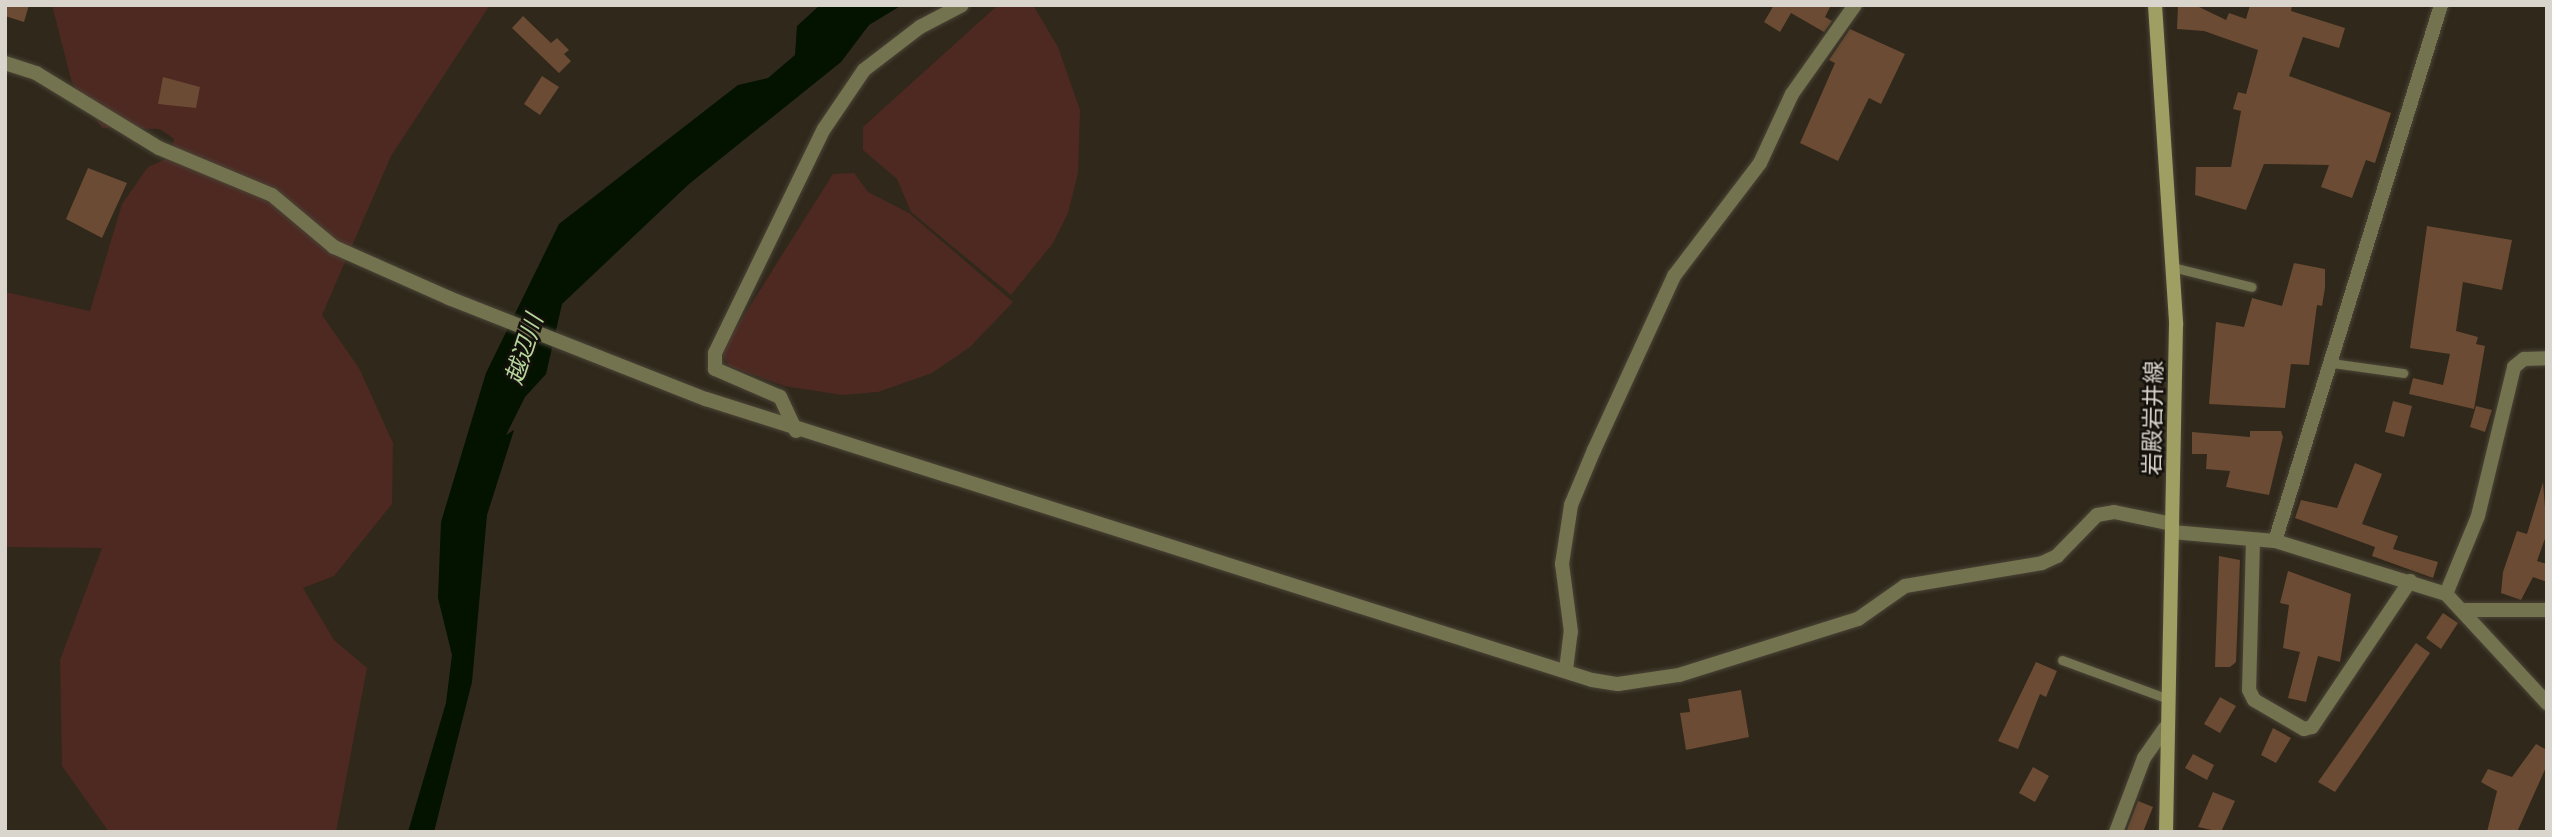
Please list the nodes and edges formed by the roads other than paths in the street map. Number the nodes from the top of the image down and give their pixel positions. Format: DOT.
graph roads {
  1 [pos="962,5"];
  2 [pos="1856,5"];
  3 [pos="2155,5"];
  4 [pos="2441,5"];
  5 [pos="5,63"];
  6 [pos="2172,267"];
  7 [pos="2252,286"];
  8 [pos="2547,358"];
  9 [pos="2332,363"];
  10 [pos="2403,373"];
  11 [pos="796,431"];
  12 [pos="2172,528"];
  13 [pos="2253,540"];
  14 [pos="2275,541"];
  15 [pos="2410,581"];
  16 [pos="2445,594"];
  17 [pos="2466,610"];
  18 [pos="2547,610"];
  19 [pos="2062,660"];
  20 [pos="1566,670"];
  21 [pos="2166,698"];
  22 [pos="2547,703"];
  23 [pos="2165,728"];
  24 [pos="2116,832"];
  25 [pos="2166,832"];
  1 -- 11 [label="street"];
  2 -- 20 [label="street"];
  3 -- 6 [label="main road, 岩殿岩井線"];
  4 -- 9 [label="street"];
  5 -- 11 [label="street"];
  6 -- 7 [label="lane"];
  6 -- 12 [label="main road, 岩殿岩井線"];
  8 -- 16 [label="street"];
  9 -- 10 [label="lane"];
  9 -- 14 [label="street"];
  11 -- 20 [label="street"];
  12 -- 13 [label="street"];
  12 -- 20 [label="street"];
  12 -- 21 [label="main road, 岩殿岩井線"];
  13 -- 14 [label="street"];
  13 -- 15 [label="street"];
  14 -- 15 [label="street"];
  15 -- 16 [label="street"];
  16 -- 17 [label="street"];
  17 -- 18 [label="street"];
  17 -- 22 [label="street"];
  19 -- 21 [label="lane"];
  21 -- 23 [label="main road, 岩殿岩井線"];
  23 -- 24 [label="street"];
  23 -- 25 [label="main road, 岩殿岩井線"];
}
